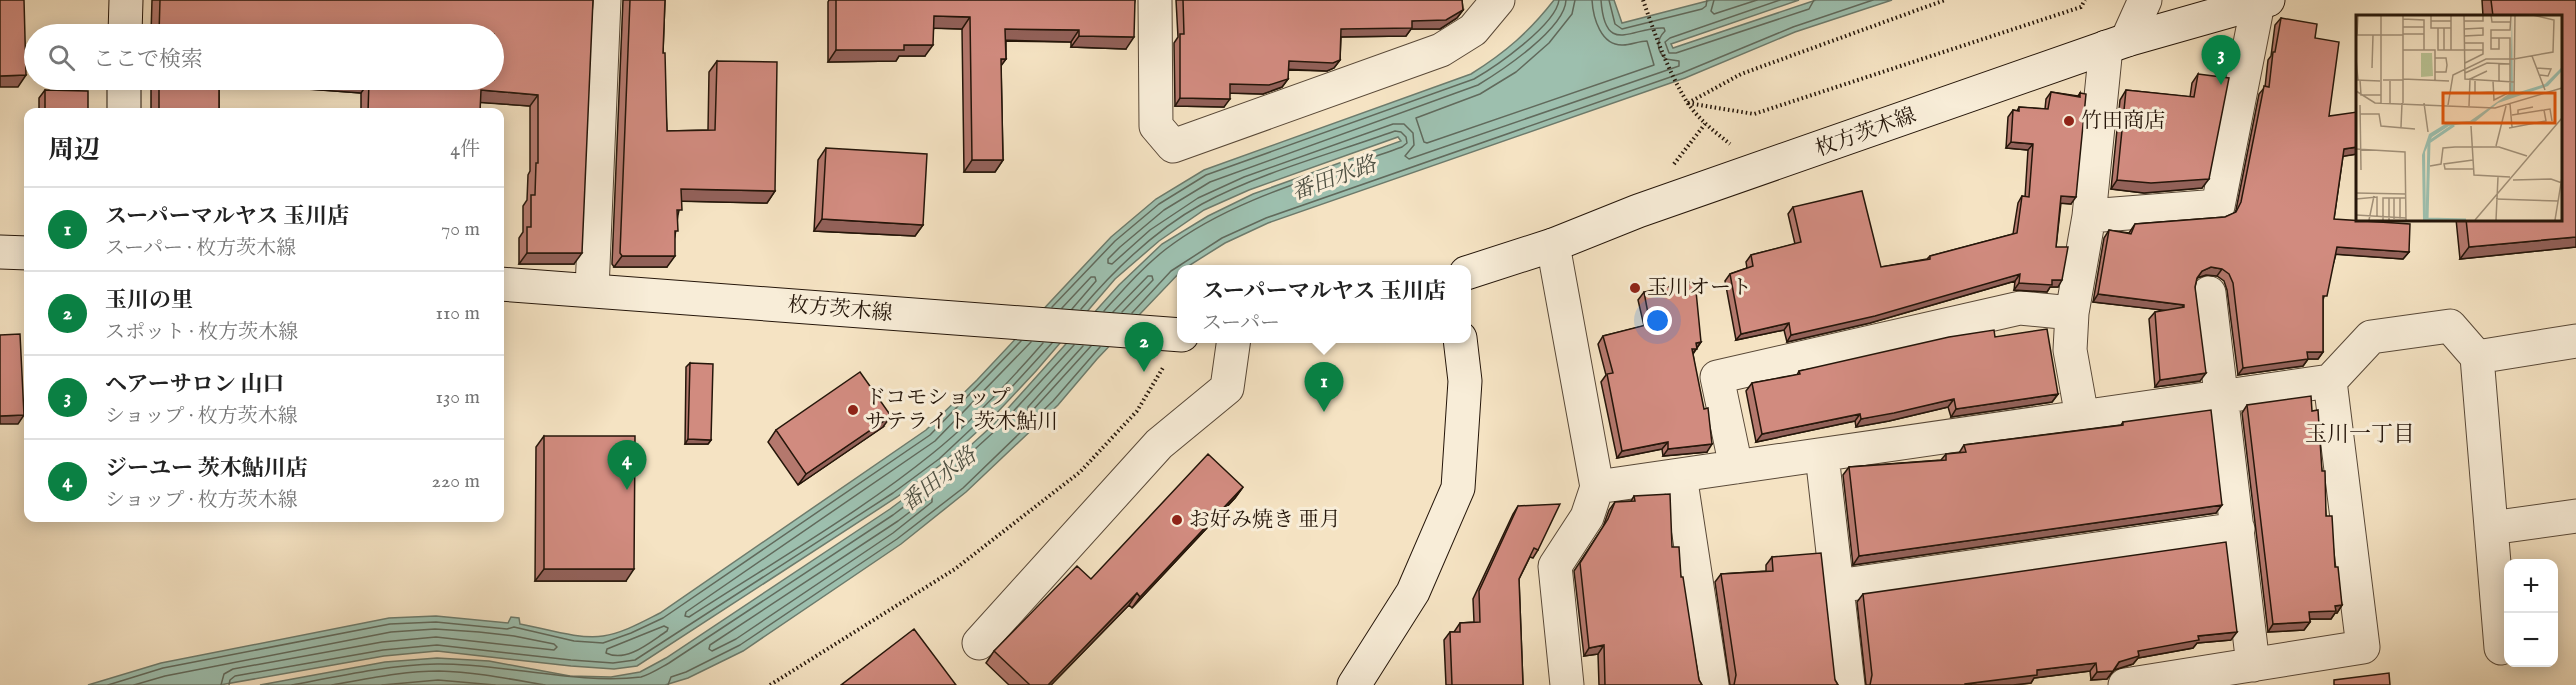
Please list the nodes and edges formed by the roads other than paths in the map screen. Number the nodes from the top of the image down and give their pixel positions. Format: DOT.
graph roads {
  1 [pos="126,0"];
  2 [pos="604,0"];
  3 [pos="1155,0"];
  4 [pos="1498,0"];
  5 [pos="2145,0"];
  6 [pos="2263,1"];
  7 [pos="126,24"];
  8 [pos="2117,44"];
  9 [pos="124,90"];
  10 [pos="124,108"];
  11 [pos="2089,216"];
  12 [pos="1553,245"];
  13 [pos="0,252"];
  14 [pos="24,253"];
  15 [pos="1471,272"];
  16 [pos="504,284"];
  17 [pos="592,290"];
  18 [pos="2209,293"];
  19 [pos="2072,313"];
  20 [pos="1170,334"];
  21 [pos="2576,342"];
  22 [pos="1233,343"];
  23 [pos="1460,343"];
  24 [pos="2477,357"];
  25 [pos="2330,381"];
  26 [pos="2222,396"];
  27 [pos="2082,417"];
  28 [pos="1822,455"];
  29 [pos="1736,467"];
  30 [pos="1680,475"];
  31 [pos="1598,487"];
  32 [pos="2576,516"];
  33 [pos="2491,528"];
  34 [pos="2238,529"];
  35 [pos="1837,586"];
  36 [pos="979,643"];
  37 [pos="2501,648"];
  38 [pos="2253,665"];
  39 [pos="1354,685"];
  40 [pos="1567,685"];
  41 [pos="1712,685"];
  42 [pos="1848,685"];
  43 [pos="2125,685"];
  1 -- 7 [label="street"];
  2 -- 17 [label="street"];
  3 -- 4 [label="street"];
  5 -- 8 [label="street"];
  6 -- 8 [label="street, 枚方茨木線"];
  6 -- 11 [label="street"];
  8 -- 11 [label="street"];
  8 -- 12 [label="street, 枚方茨木線"];
  9 -- 10 [label="street"];
  11 -- 19 [label="street"];
  12 -- 15 [label="street, 枚方茨木線"];
  12 -- 31 [label="street"];
  13 -- 14 [label="street"];
  16 -- 17 [label="street, 枚方茨木線"];
  17 -- 20 [label="street, 枚方茨木線"];
  18 -- 26 [label="street"];
  19 -- 27 [label="street"];
  19 -- 29 [label="street"];
  21 -- 24 [label="street"];
  22 -- 36 [label="street"];
  23 -- 39 [label="street"];
  24 -- 25 [label="street"];
  24 -- 33 [label="street"];
  25 -- 26 [label="street"];
  25 -- 38 [label="street"];
  26 -- 27 [label="street"];
  26 -- 34 [label="street"];
  27 -- 28 [label="street"];
  28 -- 29 [label="street"];
  28 -- 35 [label="street"];
  29 -- 30 [label="street"];
  30 -- 31 [label="street"];
  30 -- 41 [label="street"];
  31 -- 40 [label="street"];
  32 -- 33 [label="street"];
  33 -- 37 [label="street"];
  34 -- 35 [label="street"];
  34 -- 38 [label="street"];
  35 -- 42 [label="street"];
  38 -- 43 [label="street"];
}
